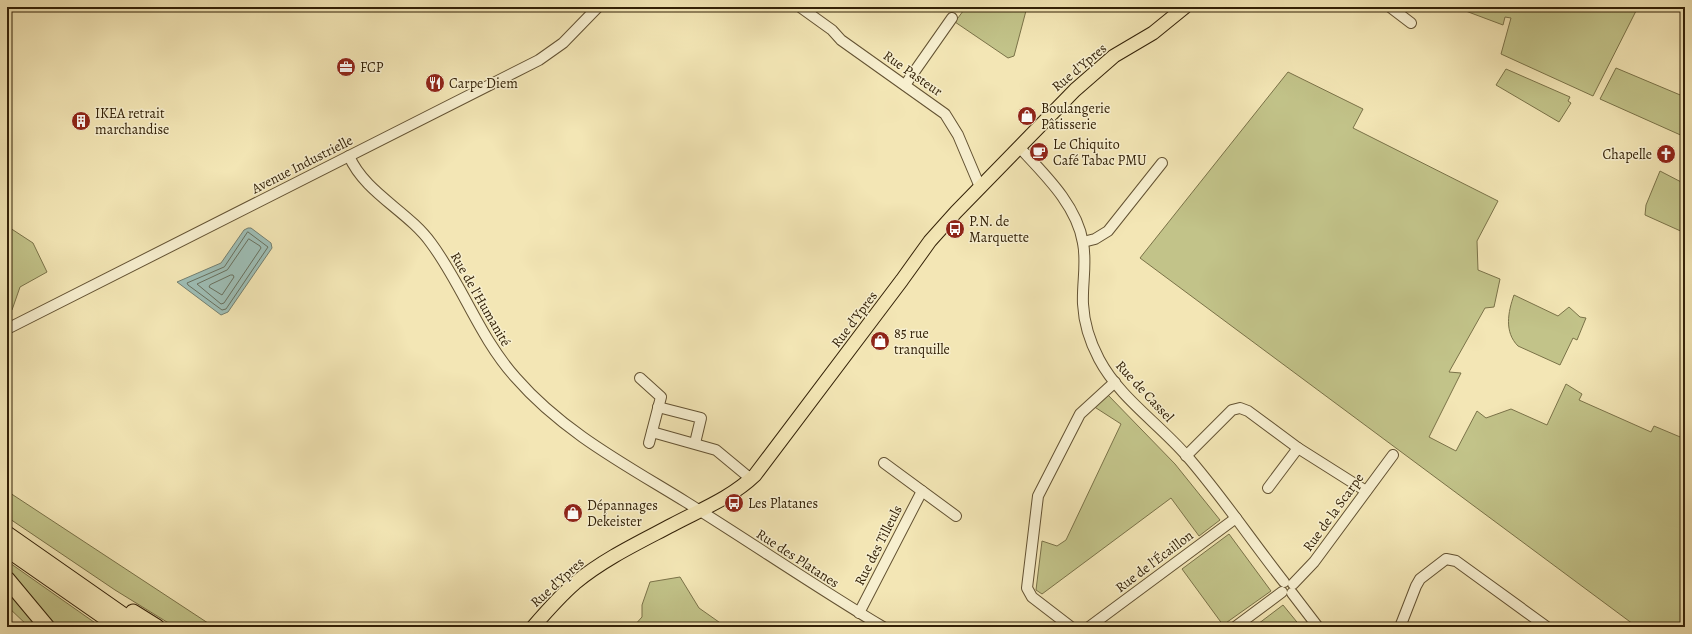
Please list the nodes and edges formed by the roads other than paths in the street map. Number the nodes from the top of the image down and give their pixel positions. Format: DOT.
graph roads {
  1 [pos="598,7"];
  2 [pos="800,7"];
  3 [pos="1185,7"];
  4 [pos="1390,7"];
  5 [pos="952,18"];
  6 [pos="1411,23"];
  7 [pos="905,85"];
  8 [pos="1018,147"];
  9 [pos="349,156"];
  10 [pos="1162,162"];
  11 [pos="980,187"];
  12 [pos="1083,242"];
  13 [pos="7,329"];
  14 [pos="640,378"];
  15 [pos="1115,382"];
  16 [pos="658,407"];
  17 [pos="652,432"];
  18 [pos="649,443"];
  19 [pos="695,443"];
  20 [pos="1298,448"];
  21 [pos="1393,455"];
  22 [pos="1186,456"];
  23 [pos="884,463"];
  24 [pos="751,479"];
  25 [pos="1268,488"];
  26 [pos="922,491"];
  27 [pos="1366,491"];
  28 [pos="700,511"];
  29 [pos="956,516"];
  30 [pos="1236,518"];
  31 [pos="7,534"];
  32 [pos="7,549"];
  33 [pos="69,578"];
  34 [pos="7,579"];
  35 [pos="1288,588"];
  36 [pos="859,613"];
  37 [pos="47,627"];
  38 [pos="119,627"];
  39 [pos="140,627"];
  40 [pos="157,627"];
  41 [pos="533,627"];
  42 [pos="883,627"];
  43 [pos="1071,627"];
  44 [pos="1089,627"];
  45 [pos="1235,627"];
  46 [pos="1318,627"];
  47 [pos="1400,627"];
  48 [pos="1547,627"];
  1 -- 9 [label="street, Avenue Industrielle"];
  2 -- 7 [label="street, Rue Pasteur"];
  3 -- 8 [label="main road, Rue d'Ypres"];
  4 -- 6 [label="street"];
  5 -- 7 [label="street"];
  7 -- 11 [label="street, Rue Pasteur"];
  8 -- 11 [label="main road, Rue d'Ypres"];
  8 -- 12 [label="street, Rue de Cassel"];
  9 -- 13 [label="street, Avenue Industrielle"];
  9 -- 28 [label="street, Rue de l'Humanité"];
  10 -- 12 [label="street"];
  11 -- 24 [label="main road, Rue d'Ypres"];
  12 -- 15 [label="street, Rue de Cassel"];
  14 -- 16 [label="street"];
  15 -- 22 [label="street, Rue de Cassel"];
  15 -- 43 [label="street"];
  16 -- 17 [label="street"];
  16 -- 19 [label="street"];
  17 -- 18 [label="street"];
  17 -- 19 [label="street"];
  19 -- 24 [label="street"];
  20 -- 22 [label="street"];
  20 -- 25 [label="street"];
  20 -- 27 [label="street"];
  21 -- 27 [label="street, Rue de la Scarpe"];
  22 -- 30 [label="street, Rue de Cassel"];
  23 -- 26 [label="street"];
  24 -- 28 [label="main road, Rue d'Ypres"];
  26 -- 29 [label="street"];
  26 -- 36 [label="street, Rue des Tilleuls"];
  27 -- 35 [label="street, Rue de la Scarpe"];
  28 -- 36 [label="street, Rue des Platanes"];
  28 -- 41 [label="main road, Rue d'Ypres"];
  30 -- 35 [label="street, Rue de Cassel"];
  30 -- 44 [label="street, Rue de l'Écaillon"];
  31 -- 33 [label="highway"];
  32 -- 38 [label="highway"];
  33 -- 39 [label="highway"];
  33 -- 40 [label="highway"];
  34 -- 37 [label="highway"];
  35 -- 45 [label="street, Rue de la Scarpe"];
  35 -- 46 [label="street, Rue de Cassel"];
  36 -- 42 [label="street, Rue des Platanes"];
  47 -- 48 [label="street"];
}
